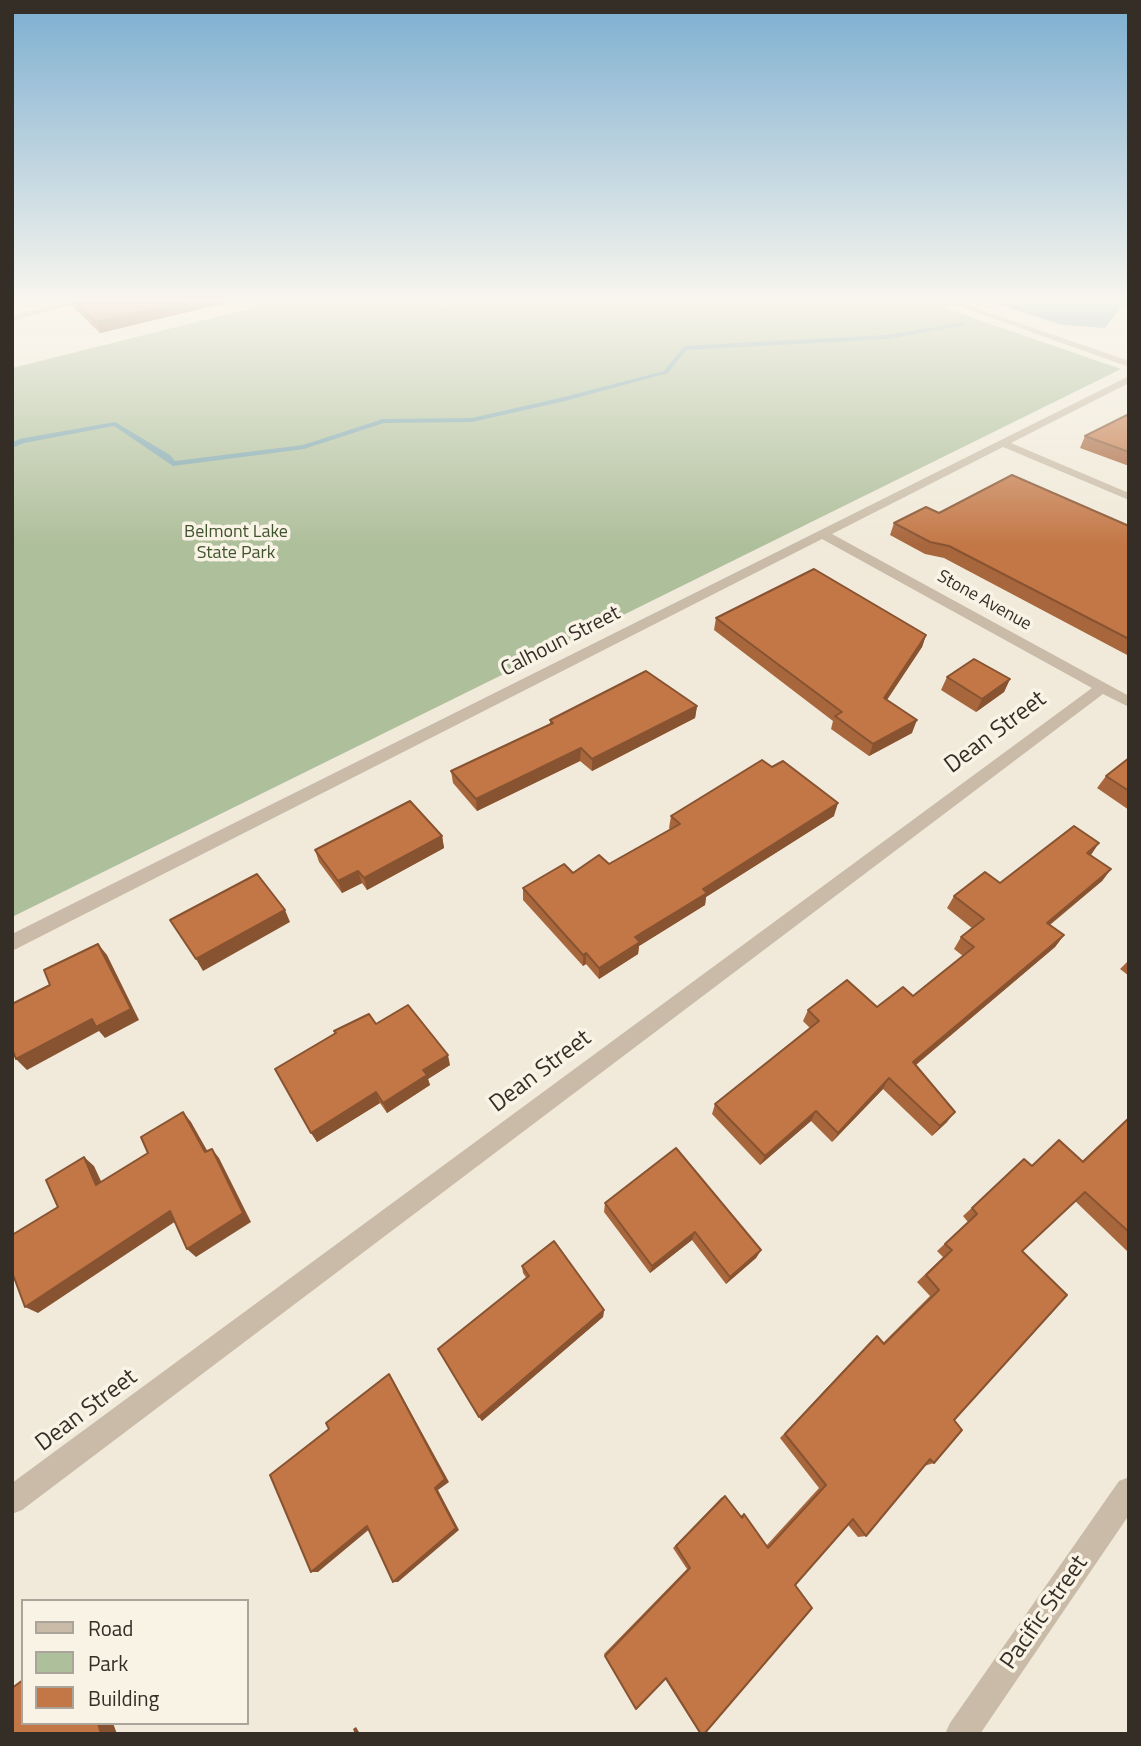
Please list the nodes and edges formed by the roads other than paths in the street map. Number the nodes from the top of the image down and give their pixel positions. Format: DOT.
graph roads {
  1 [pos="1120,383"];
  2 [pos="1002,443"];
  3 [pos="1129,497"];
  4 [pos="822,534"];
  5 [pos="1102,687"];
  6 [pos="1129,702"];
  7 [pos="12,943"];
  8 [pos="1129,1491"];
  9 [pos="12,1500"];
  10 [pos="961,1734"];
  1 -- 2 [label="street, Calhoun Street"];
  2 -- 3 [label="street"];
  2 -- 4 [label="street, Calhoun Street"];
  4 -- 5 [label="street, Stone Avenue"];
  4 -- 7 [label="street, Calhoun Street"];
  5 -- 6 [label="street, Stone Avenue"];
  5 -- 9 [label="street, Dean Street"];
  8 -- 10 [label="street, Pacific Street"];
}
